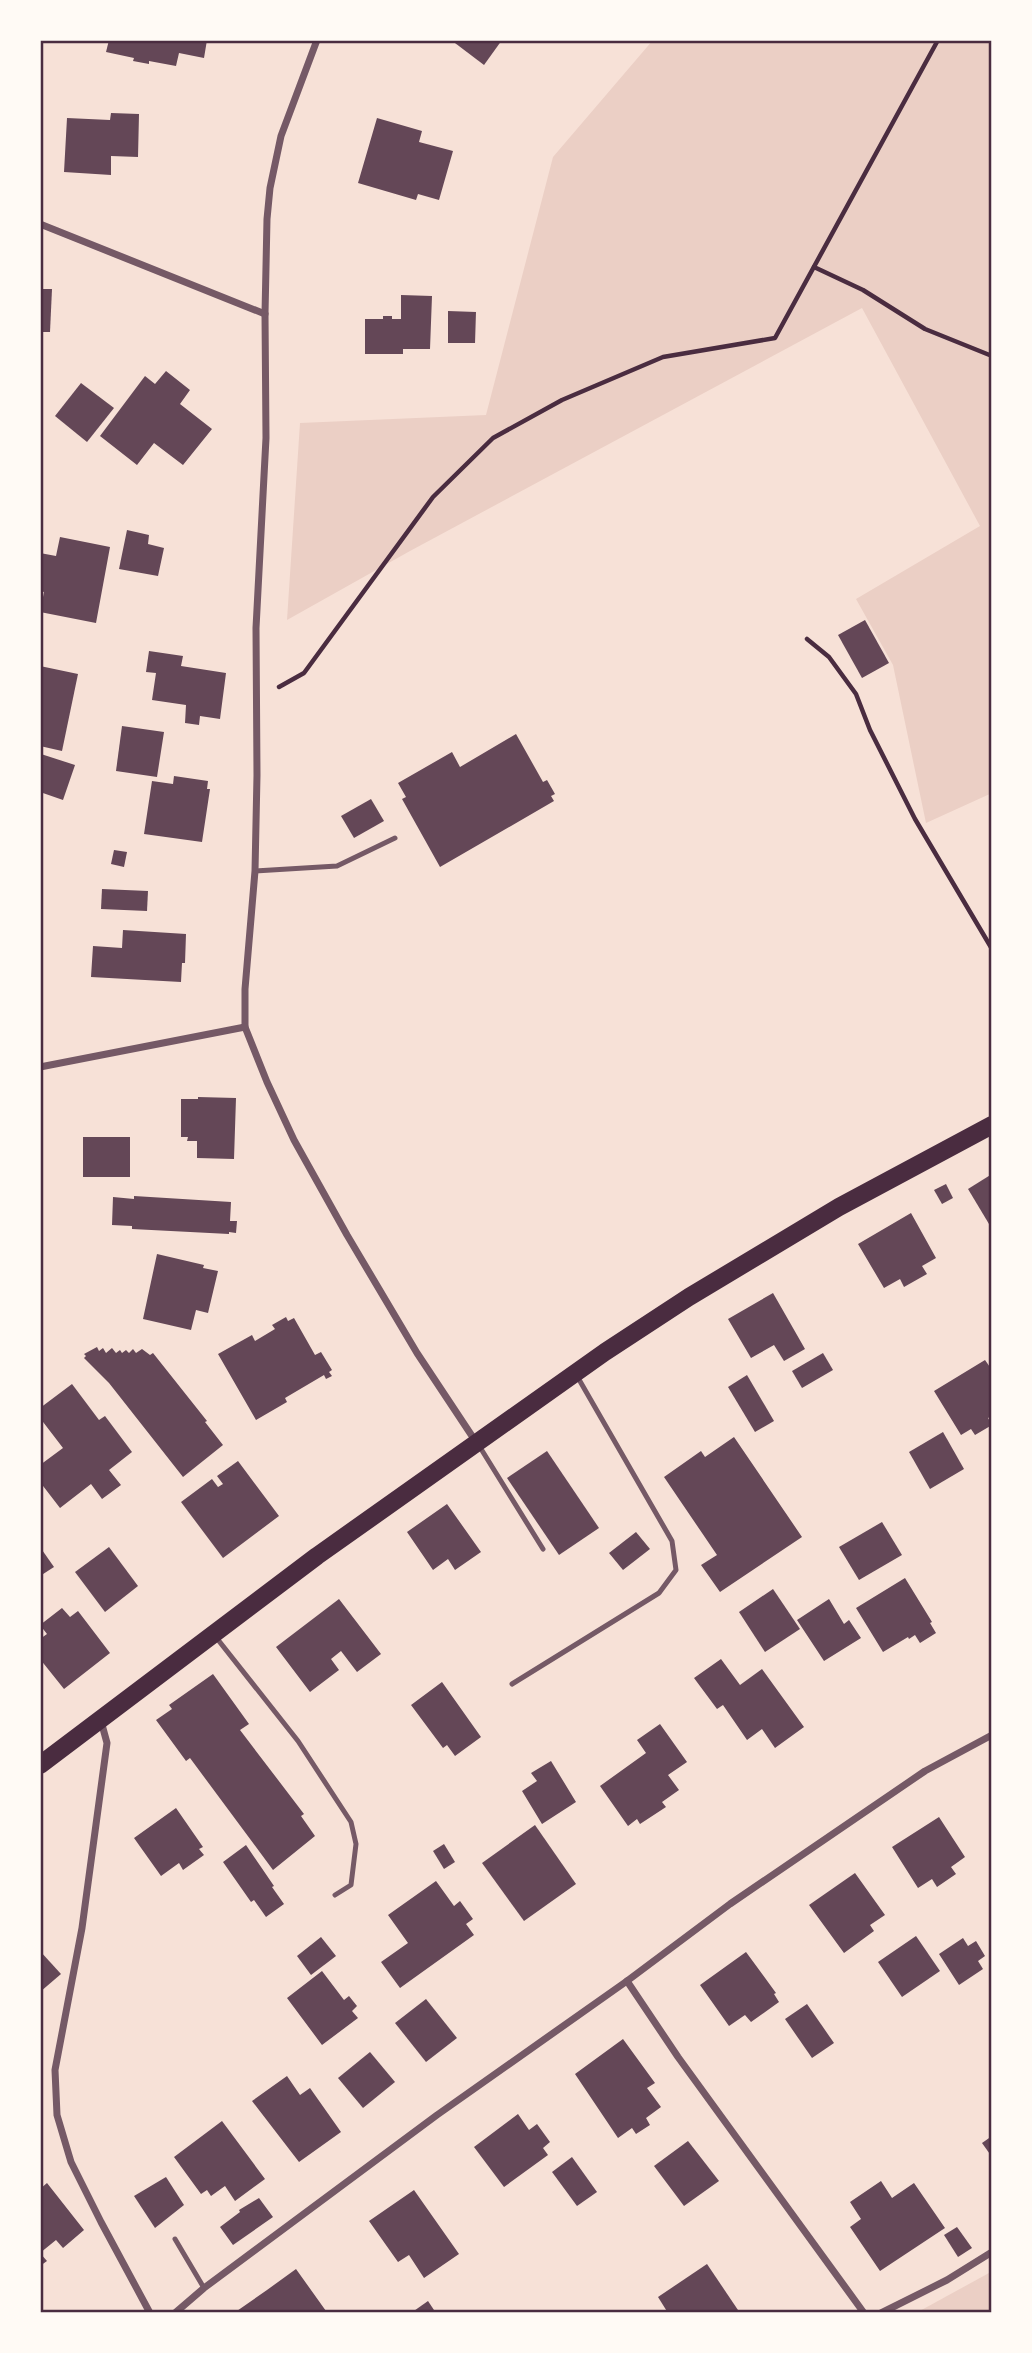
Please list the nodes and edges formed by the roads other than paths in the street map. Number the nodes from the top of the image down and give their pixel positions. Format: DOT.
graph roads {
  1 [pos="317,40"];
  2 [pos="40,224"];
  3 [pos="265,314"];
  4 [pos="395,838"];
  5 [pos="255,871"];
  6 [pos="245,1027"];
  7 [pos="40,1067"];
  8 [pos="992,1125"];
  9 [pos="575,1373"];
  10 [pos="476,1442"];
  11 [pos="543,1549"];
  12 [pos="213,1633"];
  13 [pos="512,1684"];
  14 [pos="101,1719"];
  15 [pos="992,1735"];
  16 [pos="40,1765"];
  17 [pos="335,1895"];
  18 [pos="627,1981"];
  19 [pos="176,2239"];
  20 [pos="992,2252"];
  21 [pos="204,2288"];
  22 [pos="150,2313"];
  23 [pos="175,2313"];
  24 [pos="864,2313"];
  25 [pos="881,2313"];
  1 -- 3 [label="street"];
  2 -- 3 [label="street"];
  3 -- 5 [label="street"];
  4 -- 5 [label="lane"];
  5 -- 6 [label="street"];
  6 -- 7 [label="street"];
  6 -- 10 [label="street"];
  8 -- 9 [label="main road"];
  9 -- 10 [label="main road"];
  9 -- 13 [label="lane"];
  10 -- 11 [label="lane"];
  10 -- 12 [label="main road"];
  12 -- 14 [label="main road"];
  12 -- 17 [label="lane"];
  14 -- 16 [label="main road"];
  14 -- 22 [label="street"];
  15 -- 18 [label="street"];
  18 -- 21 [label="street"];
  18 -- 24 [label="street"];
  19 -- 21 [label="lane"];
  20 -- 25 [label="street"];
  21 -- 23 [label="street"];
}
